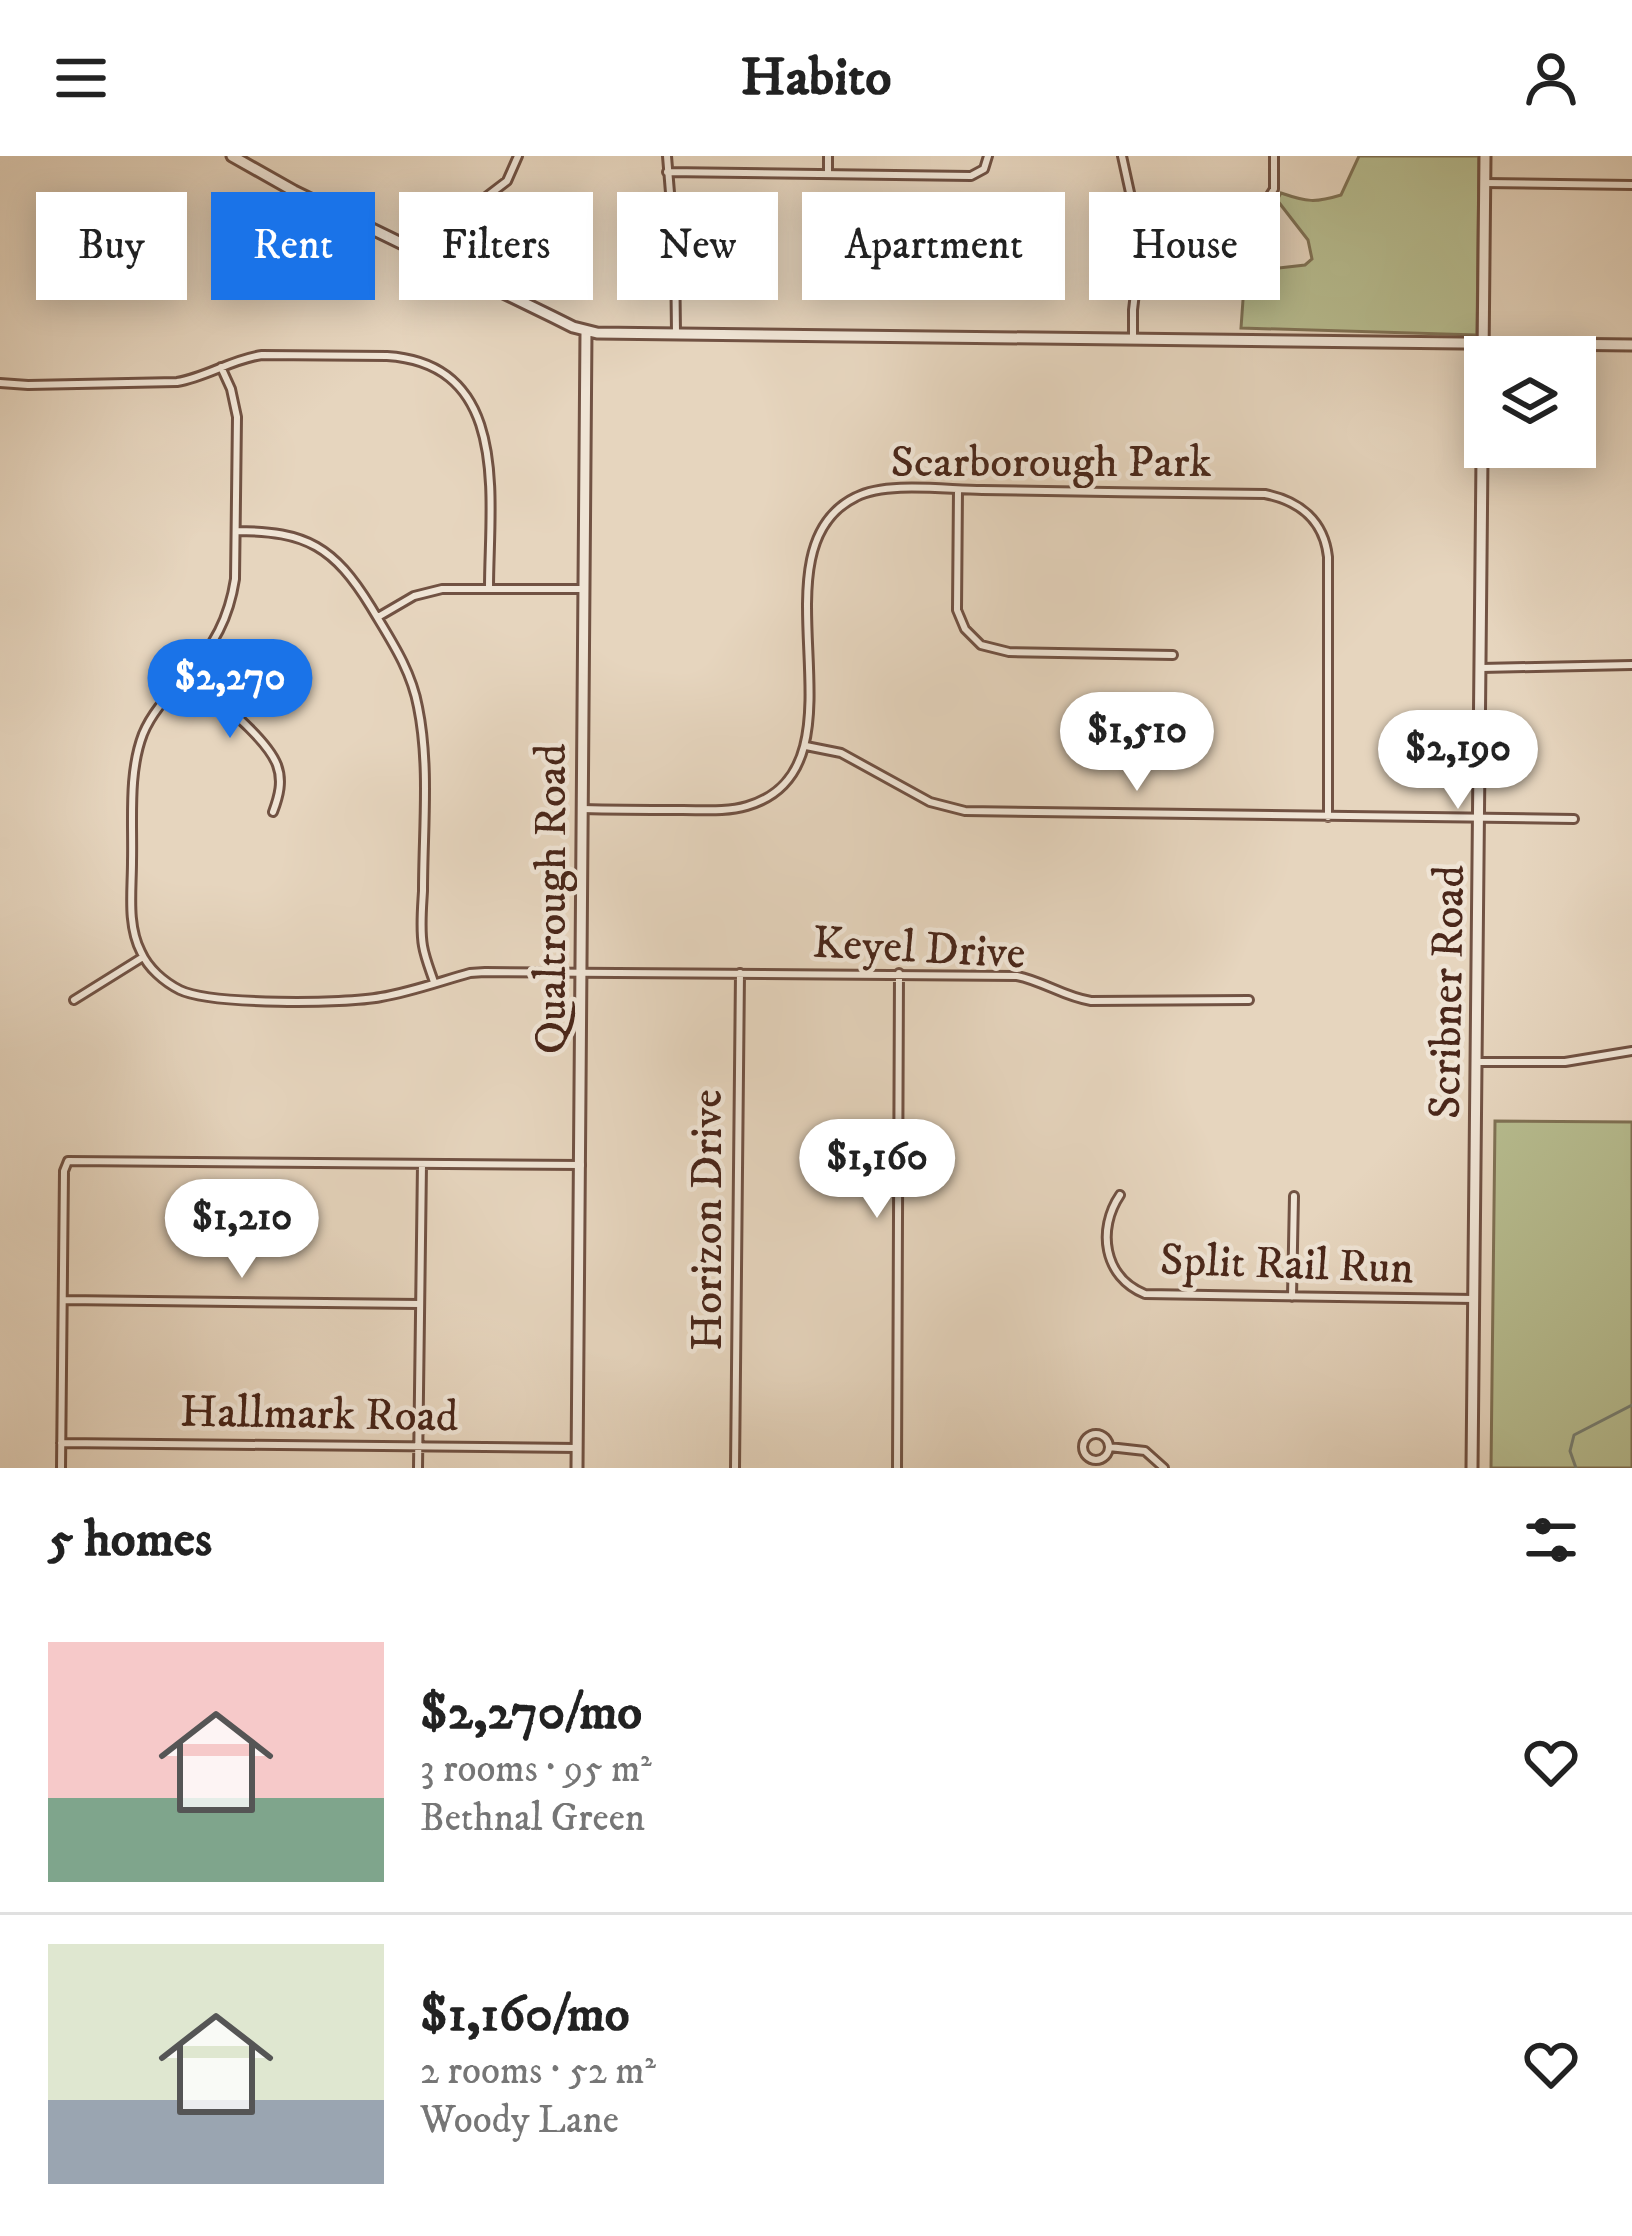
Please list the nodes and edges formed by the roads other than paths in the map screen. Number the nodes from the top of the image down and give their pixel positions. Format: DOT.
graph roads {
  1 [pos="232,156"];
  2 [pos="518,156"];
  3 [pos="667,156"];
  4 [pos="827,156"];
  5 [pos="988,156"];
  6 [pos="1122,156"];
  7 [pos="1274,156"];
  8 [pos="1485,156"];
  9 [pos="667,172"];
  10 [pos="828,174"];
  11 [pos="1485,183"];
  12 [pos="1632,185"];
  13 [pos="492,192"];
  14 [pos="1130,192"];
  15 [pos="1273,192"];
  16 [pos="399,241"];
  17 [pos="519,300"];
  18 [pos="1134,300"];
  19 [pos="586,331"];
  20 [pos="676,334"];
  21 [pos="1483,336"];
  22 [pos="1133,337"];
  23 [pos="1464,343"];
  24 [pos="1596,345"];
  25 [pos="1632,345"];
  26 [pos="221,367"];
  27 [pos="0,383"];
  28 [pos="1482,468"];
  29 [pos="958,490"];
  30 [pos="236,531"];
  31 [pos="489,588"];
  32 [pos="584,589"];
  33 [pos="377,617"];
  34 [pos="1173,655"];
  35 [pos="1632,665"];
  36 [pos="1480,668"];
  37 [pos="188,674"];
  38 [pos="806,746"];
  39 [pos="583,809"];
  40 [pos="273,812"];
  41 [pos="1328,818"];
  42 [pos="1480,818"];
  43 [pos="1574,819"];
  44 [pos="143,957"];
  45 [pos="582,973"];
  46 [pos="740,973"];
  47 [pos="899,974"];
  48 [pos="434,983"];
  49 [pos="74,1000"];
  50 [pos="1250,1000"];
  51 [pos="1632,1052"];
  52 [pos="1476,1062"];
  53 [pos="422,1164"];
  54 [pos="580,1165"];
  55 [pos="1120,1195"];
  56 [pos="1294,1196"];
  57 [pos="1292,1298"];
  58 [pos="1474,1299"];
  59 [pos="63,1300"];
  60 [pos="420,1304"];
  61 [pos="61,1443"];
  62 [pos="418,1446"];
  63 [pos="577,1448"];
  64 [pos="1109,1448"];
  65 [pos="61,1468"];
  66 [pos="418,1468"];
  67 [pos="577,1468"];
  68 [pos="735,1468"];
  69 [pos="897,1468"];
  70 [pos="1165,1468"];
  71 [pos="1472,1468"];
  1 -- 16 [label="street"];
  2 -- 13 [label="street"];
  3 -- 9 [label="street"];
  4 -- 10 [label="street"];
  5 -- 10 [label="street"];
  6 -- 14 [label="street"];
  7 -- 15 [label="street"];
  8 -- 11 [label="street, Scribner Road"];
  9 -- 10 [label="street"];
  9 -- 20 [label="street"];
  11 -- 12 [label="street"];
  11 -- 21 [label="street, Scribner Road"];
  17 -- 19 [label="street"];
  18 -- 22 [label="street"];
  19 -- 20 [label="street"];
  19 -- 32 [label="street, Qualtrough Road"];
  20 -- 22 [label="street"];
  22 -- 23 [label="street"];
  24 -- 25 [label="street"];
  26 -- 27 [label="street"];
  26 -- 30 [label="street"];
  26 -- 31 [label="street"];
  28 -- 36 [label="street, Scribner Road"];
  29 -- 34 [label="street"];
  29 -- 38 [label="street, Scarborough Park"];
  29 -- 41 [label="street, Scarborough Park"];
  30 -- 33 [label="street"];
  30 -- 37 [label="street"];
  31 -- 32 [label="street"];
  31 -- 33 [label="street"];
  32 -- 39 [label="street, Qualtrough Road"];
  33 -- 48 [label="street"];
  35 -- 36 [label="street"];
  36 -- 42 [label="street, Scribner Road"];
  37 -- 40 [label="street"];
  37 -- 44 [label="street"];
  38 -- 39 [label="street"];
  38 -- 41 [label="street"];
  39 -- 45 [label="street, Qualtrough Road"];
  41 -- 42 [label="street"];
  42 -- 43 [label="street"];
  42 -- 52 [label="street, Scribner Road"];
  44 -- 48 [label="street, Keyel Drive"];
  44 -- 49 [label="street"];
  45 -- 46 [label="street, Keyel Drive"];
  45 -- 48 [label="street, Keyel Drive"];
  45 -- 54 [label="street, Qualtrough Road"];
  46 -- 47 [label="street, Keyel Drive"];
  46 -- 68 [label="street, Horizon Drive"];
  47 -- 50 [label="street, Keyel Drive"];
  47 -- 69 [label="street"];
  51 -- 52 [label="street"];
  52 -- 58 [label="street, Scribner Road"];
  53 -- 54 [label="street"];
  53 -- 59 [label="street"];
  53 -- 60 [label="street"];
  54 -- 63 [label="street, Qualtrough Road"];
  55 -- 57 [label="street, Split Rail Run"];
  56 -- 57 [label="street"];
  57 -- 58 [label="street, Split Rail Run"];
  58 -- 71 [label="street, Scribner Road"];
  59 -- 60 [label="street"];
  59 -- 61 [label="street"];
  60 -- 62 [label="street"];
  61 -- 62 [label="street, Hallmark Road"];
  61 -- 65 [label="street"];
  62 -- 63 [label="street, Hallmark Road"];
  62 -- 66 [label="street"];
  63 -- 67 [label="street, Qualtrough Road"];
  64 -- 64 [label="street"];
  64 -- 70 [label="street"];
}
